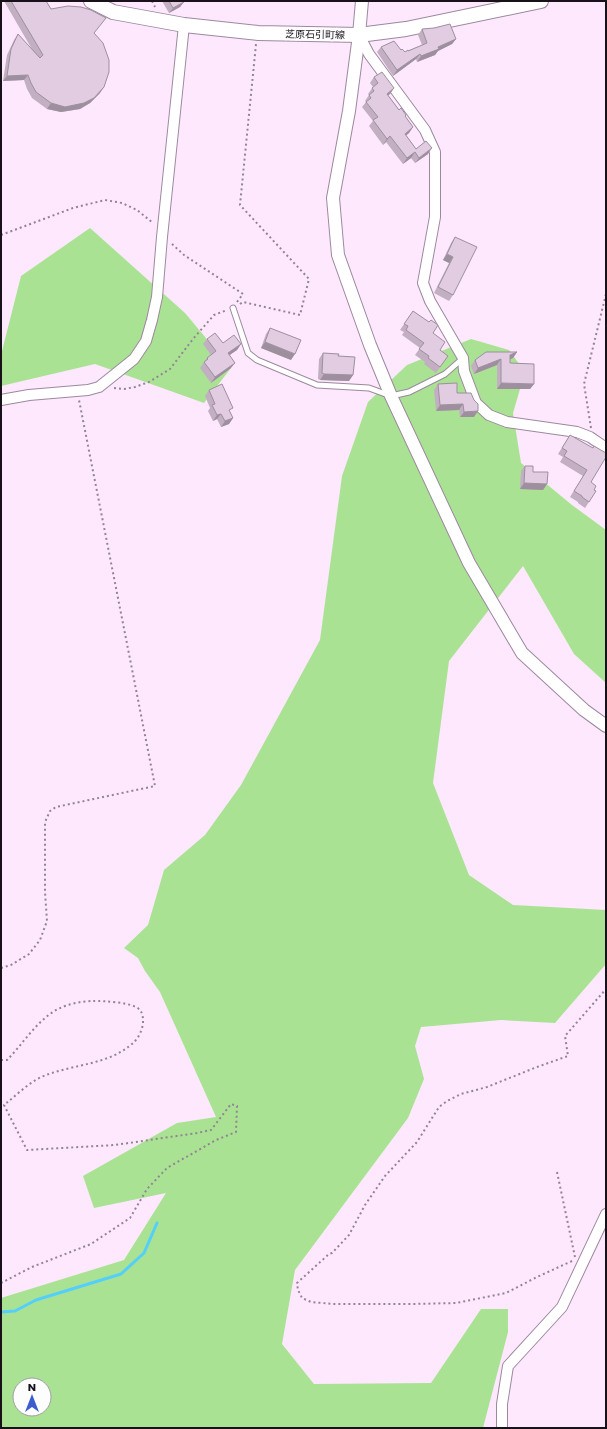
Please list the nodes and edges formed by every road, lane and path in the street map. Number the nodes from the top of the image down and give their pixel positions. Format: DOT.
graph roads {
  1 [pos="91,1"];
  2 [pos="362,1"];
  3 [pos="541,1"];
  4 [pos="184,25"];
  5 [pos="258,33"];
  6 [pos="359,35"];
  7 [pos="1,235"];
  8 [pos="162,237"];
  9 [pos="606,294"];
  10 [pos="233,308"];
  11 [pos="463,358"];
  12 [pos="99,387"];
  13 [pos="77,391"];
  14 [pos="391,396"];
  15 [pos="1,400"];
  16 [pos="577,432"];
  17 [pos="606,448"];
  18 [pos="606,726"];
  19 [pos="1,968"];
  20 [pos="606,989"];
  21 [pos="1,1060"];
  22 [pos="557,1172"];
  23 [pos="606,1214"];
  24 [pos="1,1283"];
  25 [pos="502,1428"];
  1 -- 4 [label="main road, 芝原石引町線"];
  2 -- 6 [label="street"];
  3 -- 6 [label="main road, 芝原石引町線"];
  4 -- 5 [label="main road, 芝原石引町線"];
  4 -- 8 [label="street"];
  5 -- 6 [label="main road, 芝原石引町線"];
  5 -- 10 [label="path"];
  6 -- 11 [label="street"];
  6 -- 14 [label="street"];
  7 -- 8 [label="path"];
  8 -- 10 [label="path"];
  8 -- 12 [label="street"];
  9 -- 16 [label="path"];
  10 -- 12 [label="path"];
  10 -- 14 [label="lane"];
  11 -- 14 [label="lane"];
  11 -- 16 [label="street"];
  12 -- 13 [label="street"];
  13 -- 15 [label="street"];
  13 -- 19 [label="path"];
  14 -- 18 [label="street"];
  16 -- 17 [label="street"];
  20 -- 22 [label="path"];
  21 -- 24 [label="path"];
  23 -- 25 [label="street"];
}
